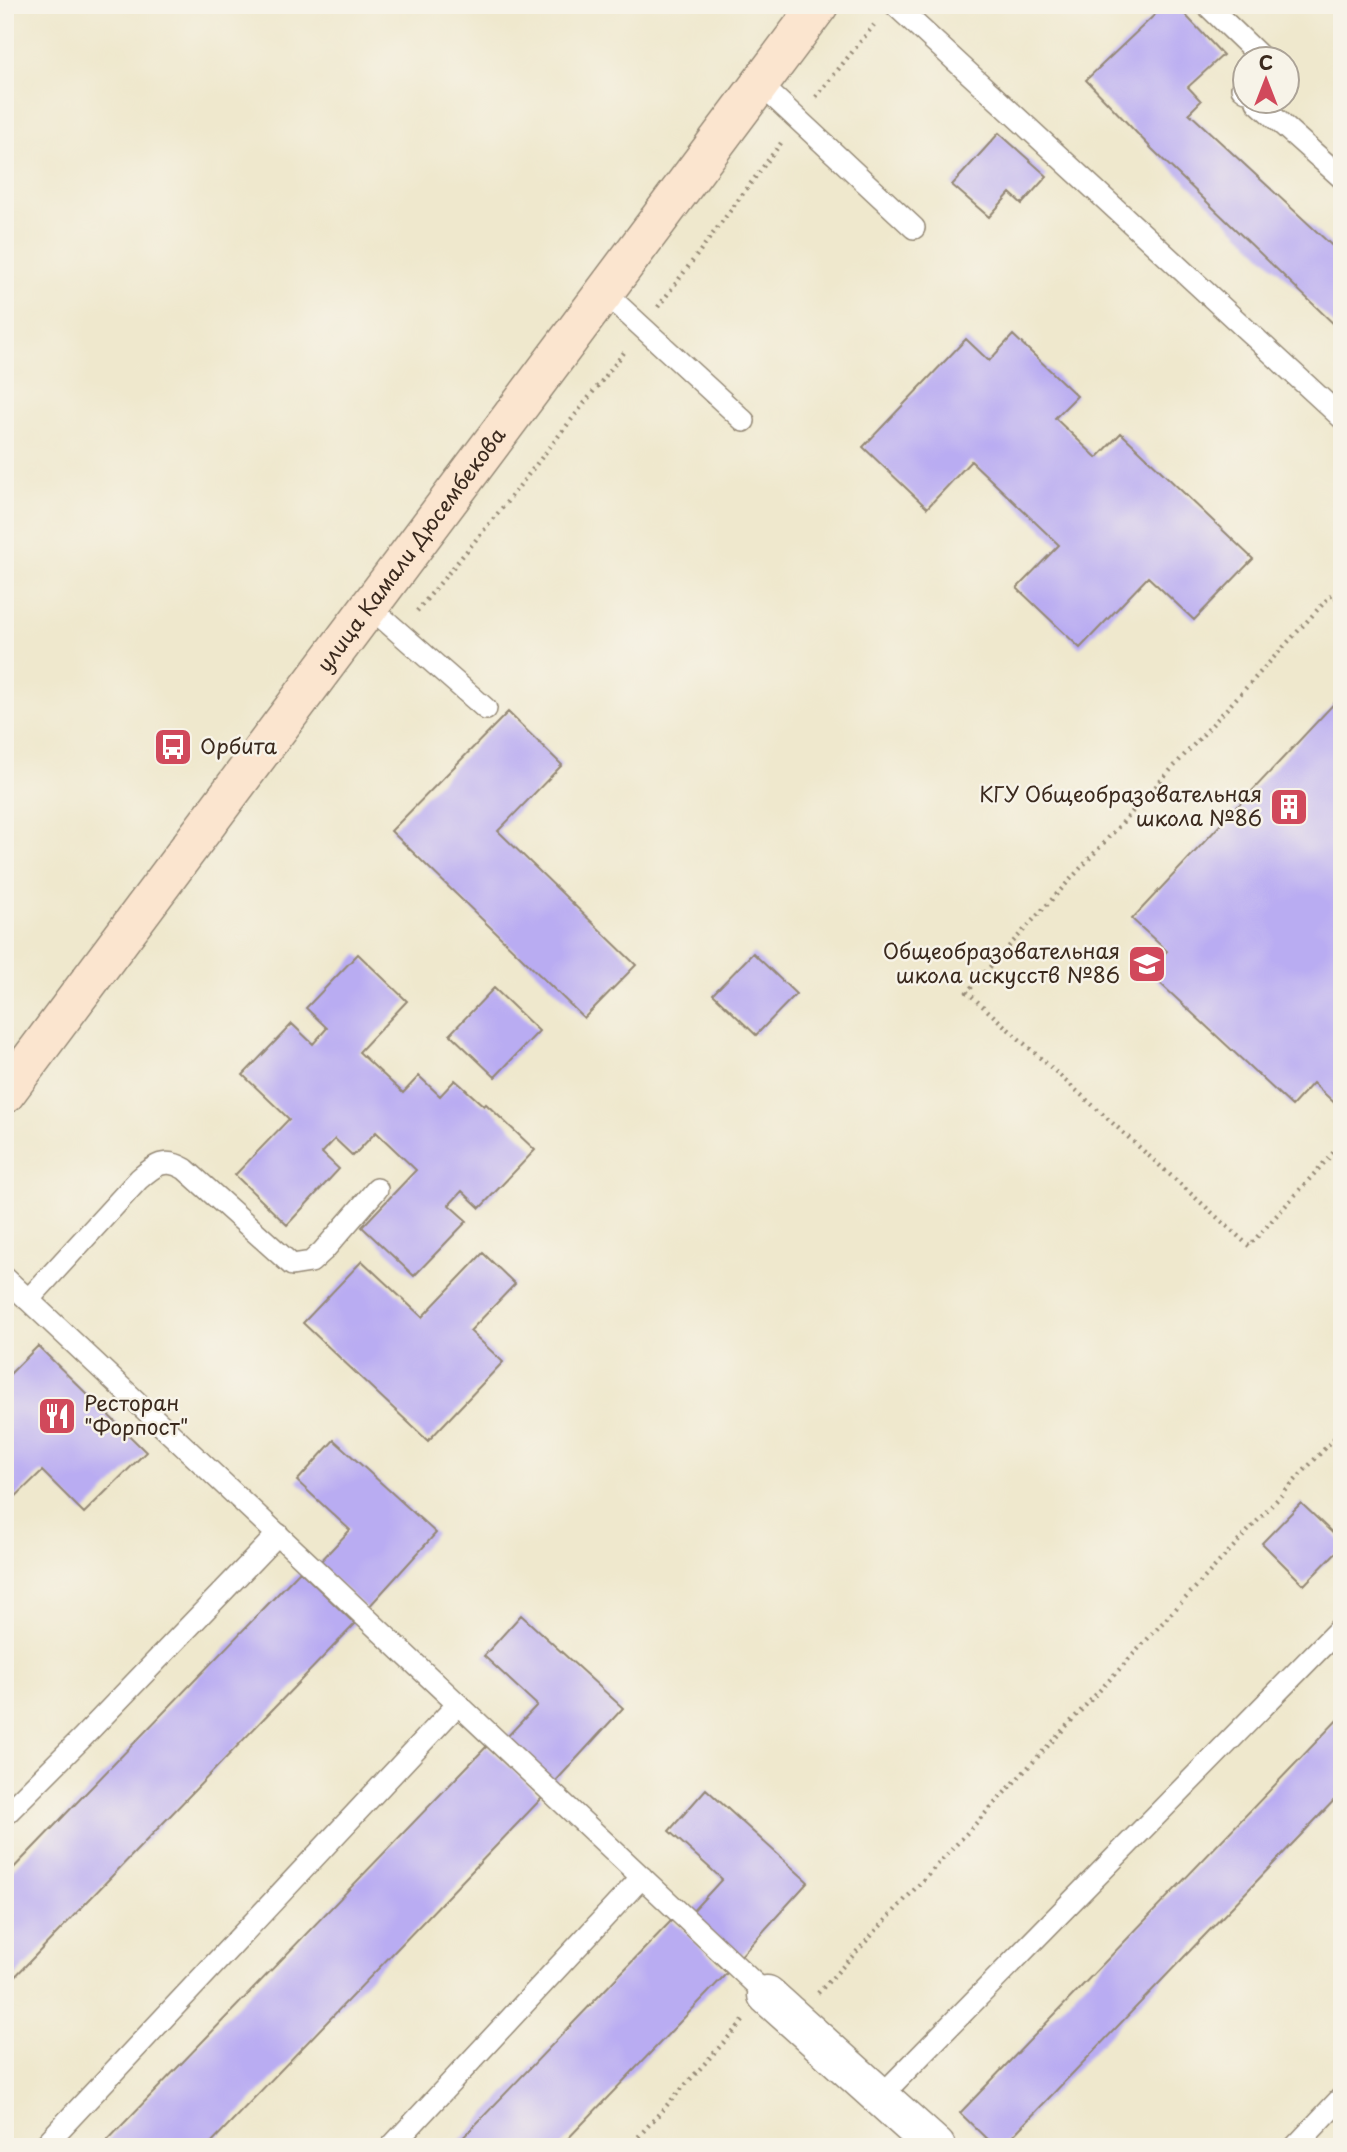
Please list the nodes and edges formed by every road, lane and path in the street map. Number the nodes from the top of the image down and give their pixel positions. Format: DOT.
graph roads {
  1 [pos="819,5"];
  2 [pos="1206,5"];
  3 [pos="888,10"];
  4 [pos="1249,46"];
  5 [pos="760,84"];
  6 [pos="1273,116"];
  7 [pos="798,120"];
  8 [pos="1342,178"];
  9 [pos="914,228"];
  10 [pos="604,292"];
  11 [pos="643,328"];
  12 [pos="1342,418"];
  13 [pos="744,421"];
  14 [pos="1342,603"];
  15 [pos="370,607"];
  16 [pos="399,633"];
  17 [pos="486,709"];
  18 [pos="5,1094"];
  19 [pos="1342,1143"];
  20 [pos="377,1189"];
  21 [pos="5,1278"];
  22 [pos="29,1300"];
  23 [pos="1342,1430"];
  24 [pos="278,1534"];
  25 [pos="1342,1626"];
  26 [pos="458,1704"];
  27 [pos="5,1815"];
  28 [pos="642,1877"];
  29 [pos="781,2007"];
  30 [pos="880,2097"];
  31 [pos="1342,2097"];
  32 [pos="43,2147"];
  33 [pos="391,2147"];
  34 [pos="629,2147"];
  35 [pos="936,2147"];
  36 [pos="1295,2147"];
  1 -- 5 [label="main road, улица Камали Дюсембекова"];
  2 -- 4 [label="lane"];
  3 -- 7 [label="path"];
  3 -- 12 [label="lane"];
  5 -- 7 [label="lane"];
  5 -- 10 [label="main road, улица Камали Дюсембекова"];
  6 -- 8 [label="lane"];
  7 -- 9 [label="lane"];
  7 -- 11 [label="path"];
  10 -- 11 [label="lane"];
  10 -- 15 [label="main road, улица Камали Дюсембекова"];
  11 -- 13 [label="lane"];
  11 -- 16 [label="path"];
  14 -- 19 [label="path"];
  15 -- 16 [label="lane"];
  15 -- 18 [label="main road, улица Камали Дюсембекова"];
  16 -- 17 [label="lane"];
  20 -- 22 [label="lane"];
  21 -- 22 [label="lane"];
  22 -- 24 [label="lane"];
  23 -- 29 [label="path"];
  24 -- 26 [label="lane"];
  24 -- 27 [label="lane"];
  25 -- 30 [label="lane"];
  26 -- 28 [label="lane"];
  26 -- 32 [label="lane"];
  28 -- 29 [label="lane"];
  28 -- 33 [label="lane"];
  29 -- 30 [label="street"];
  29 -- 34 [label="path"];
  30 -- 35 [label="street"];
  31 -- 36 [label="lane"];
}
